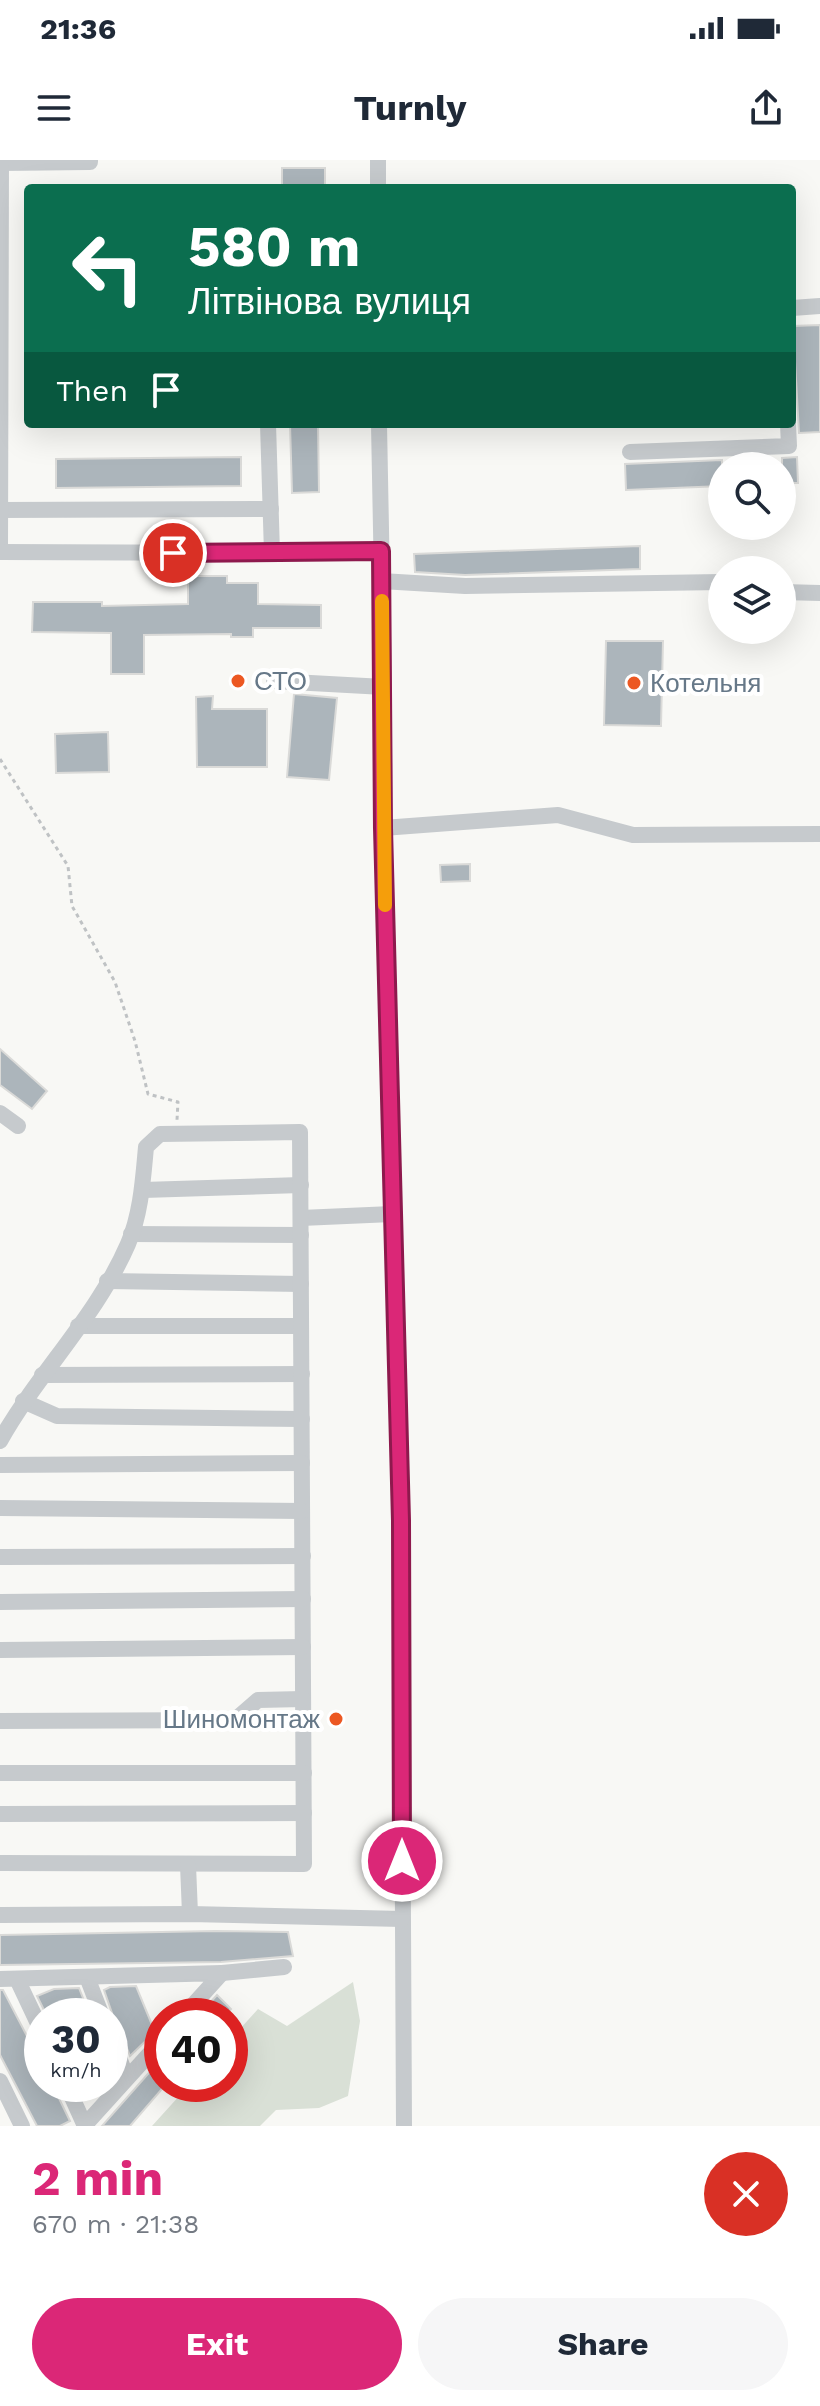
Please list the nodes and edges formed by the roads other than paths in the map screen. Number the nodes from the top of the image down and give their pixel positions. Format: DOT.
graph roads {
  1 [pos="90,160"];
  2 [pos="378,160"];
  3 [pos="1,162"];
  4 [pos="0,184"];
  5 [pos="378,184"];
  6 [pos="1,279"];
  7 [pos="820,306"];
  8 [pos="796,308"];
  9 [pos="268,428"];
  10 [pos="379,428"];
  11 [pos="788,428"];
  12 [pos="0,435"];
  13 [pos="630,452"];
  14 [pos="271,509"];
  15 [pos="0,510"];
  16 [pos="381,551"];
  17 [pos="0,552"];
  18 [pos="272,553"];
  19 [pos="381,581"];
  20 [pos="708,582"];
  21 [pos="796,592"];
  22 [pos="820,593"];
  23 [pos="274,681"];
  24 [pos="384,687"];
  25 [pos="383,828"];
  26 [pos="820,834"];
  27 [pos="0,1113"];
  28 [pos="18,1126"];
  29 [pos="301,1185"];
  30 [pos="143,1190"];
  31 [pos="392,1214"];
  32 [pos="301,1226"];
  33 [pos="131,1234"];
  34 [pos="107,1281"];
  35 [pos="301,1284"];
  36 [pos="78,1326"];
  37 [pos="301,1326"];
  38 [pos="302,1374"];
  39 [pos="42,1375"];
  40 [pos="23,1401"];
  41 [pos="302,1419"];
  42 [pos="0,1441"];
  43 [pos="302,1463"];
  44 [pos="0,1465"];
  45 [pos="0,1508"];
  46 [pos="302,1511"];
  47 [pos="303,1556"];
  48 [pos="0,1557"];
  49 [pos="303,1599"];
  50 [pos="0,1602"];
  51 [pos="303,1647"];
  52 [pos="0,1650"];
  53 [pos="303,1699"];
  54 [pos="0,1721"];
  55 [pos="0,1773"];
  56 [pos="304,1773"];
  57 [pos="304,1813"];
  58 [pos="0,1814"];
  59 [pos="0,1863"];
  60 [pos="188,1865"];
  61 [pos="190,1914"];
  62 [pos="0,1915"];
  63 [pos="402,1919"];
  64 [pos="284,1967"];
  65 [pos="222,1973"];
  66 [pos="87,1977"];
  67 [pos="9,1979"];
  68 [pos="95,1998"];
  69 [pos="199,1998"];
  70 [pos="24,2003"];
  71 [pos="144,2060"];
  72 [pos="128,2077"];
  73 [pos="0,2081"];
  74 [pos="74,2102"];
  75 [pos="106,2102"];
  76 [pos="22,2126"];
  77 [pos="85,2126"];
  78 [pos="404,2126"];
  1 -- 3 [label="street"];
  2 -- 5 [label="street"];
  3 -- 4 [label="street"];
  4 -- 6 [label="street"];
  6 -- 12 [label="street"];
  7 -- 8 [label="street"];
  9 -- 14 [label="street"];
  10 -- 16 [label="street"];
  11 -- 13 [label="street"];
  12 -- 15 [label="street"];
  14 -- 15 [label="street"];
  14 -- 18 [label="street"];
  15 -- 17 [label="street"];
  16 -- 18 [label="street"];
  16 -- 19 [label="street"];
  17 -- 18 [label="street"];
  19 -- 20 [label="street"];
  19 -- 24 [label="street"];
  21 -- 22 [label="street"];
  23 -- 24 [label="street"];
  24 -- 25 [label="street"];
  25 -- 26 [label="street"];
  25 -- 31 [label="street"];
  27 -- 28 [label="street"];
  29 -- 30 [label="street"];
  29 -- 30 [label="street"];
  29 -- 32 [label="street"];
  30 -- 33 [label="street"];
  31 -- 32 [label="street"];
  31 -- 63 [label="street"];
  32 -- 33 [label="street"];
  32 -- 35 [label="street"];
  33 -- 34 [label="street"];
  34 -- 35 [label="street"];
  34 -- 36 [label="street"];
  35 -- 37 [label="street"];
  36 -- 37 [label="street"];
  36 -- 39 [label="street"];
  37 -- 38 [label="street"];
  38 -- 39 [label="street"];
  38 -- 41 [label="street"];
  39 -- 40 [label="street"];
  40 -- 41 [label="street"];
  40 -- 42 [label="street"];
  41 -- 43 [label="street"];
  43 -- 44 [label="street"];
  43 -- 46 [label="street"];
  45 -- 46 [label="street"];
  46 -- 47 [label="street"];
  47 -- 48 [label="street"];
  47 -- 49 [label="street"];
  49 -- 50 [label="street"];
  49 -- 51 [label="street"];
  51 -- 52 [label="street"];
  51 -- 53 [label="street"];
  53 -- 54 [label="street"];
  53 -- 56 [label="street"];
  55 -- 56 [label="street"];
  56 -- 57 [label="street"];
  57 -- 58 [label="street"];
  57 -- 60 [label="street"];
  59 -- 60 [label="street"];
  60 -- 61 [label="street"];
  61 -- 62 [label="street"];
  61 -- 63 [label="street"];
  63 -- 78 [label="street"];
  64 -- 65 [label="street"];
  65 -- 66 [label="street"];
  65 -- 69 [label="street"];
  66 -- 67 [label="street"];
  66 -- 68 [label="street"];
  67 -- 70 [label="street"];
  71 -- 72 [label="street"];
  73 -- 76 [label="street"];
  74 -- 77 [label="street"];
  75 -- 77 [label="street"];
}
